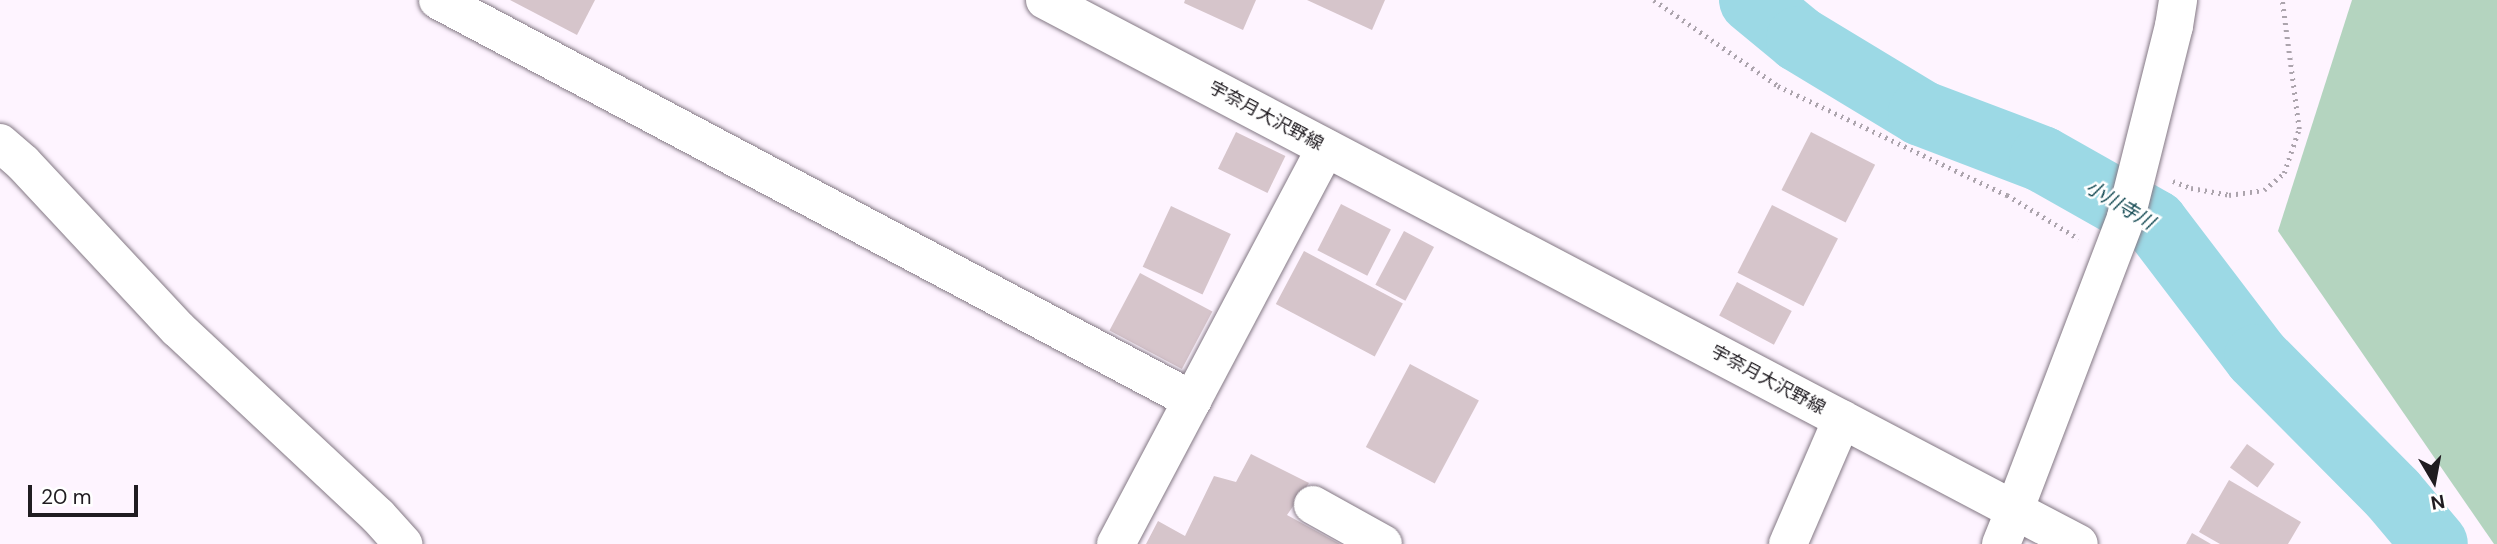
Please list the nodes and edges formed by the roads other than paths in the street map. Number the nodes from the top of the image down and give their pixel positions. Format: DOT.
graph roads {
  1 [pos="438,0"];
  2 [pos="1045,0"];
  3 [pos="2178,0"];
  4 [pos="0,143"];
  5 [pos="1326,148"];
  6 [pos="1192,400"];
  7 [pos="1842,419"];
  8 [pos="1313,505"];
  9 [pos="2008,527"];
  10 [pos="403,544"];
  11 [pos="1116,544"];
  12 [pos="1383,544"];
  13 [pos="1788,544"];
  14 [pos="2079,544"];
  1 -- 6 [label="street"];
  2 -- 5 [label="street, 宇奈月大沢野線"];
  3 -- 9 [label="street"];
  4 -- 10 [label="street"];
  5 -- 6 [label="street"];
  5 -- 7 [label="street, 宇奈月大沢野線"];
  6 -- 11 [label="street"];
  7 -- 9 [label="street, 宇奈月大沢野線"];
  7 -- 13 [label="street"];
  8 -- 12 [label="street"];
  9 -- 14 [label="street, 宇奈月大沢野線"];
}
